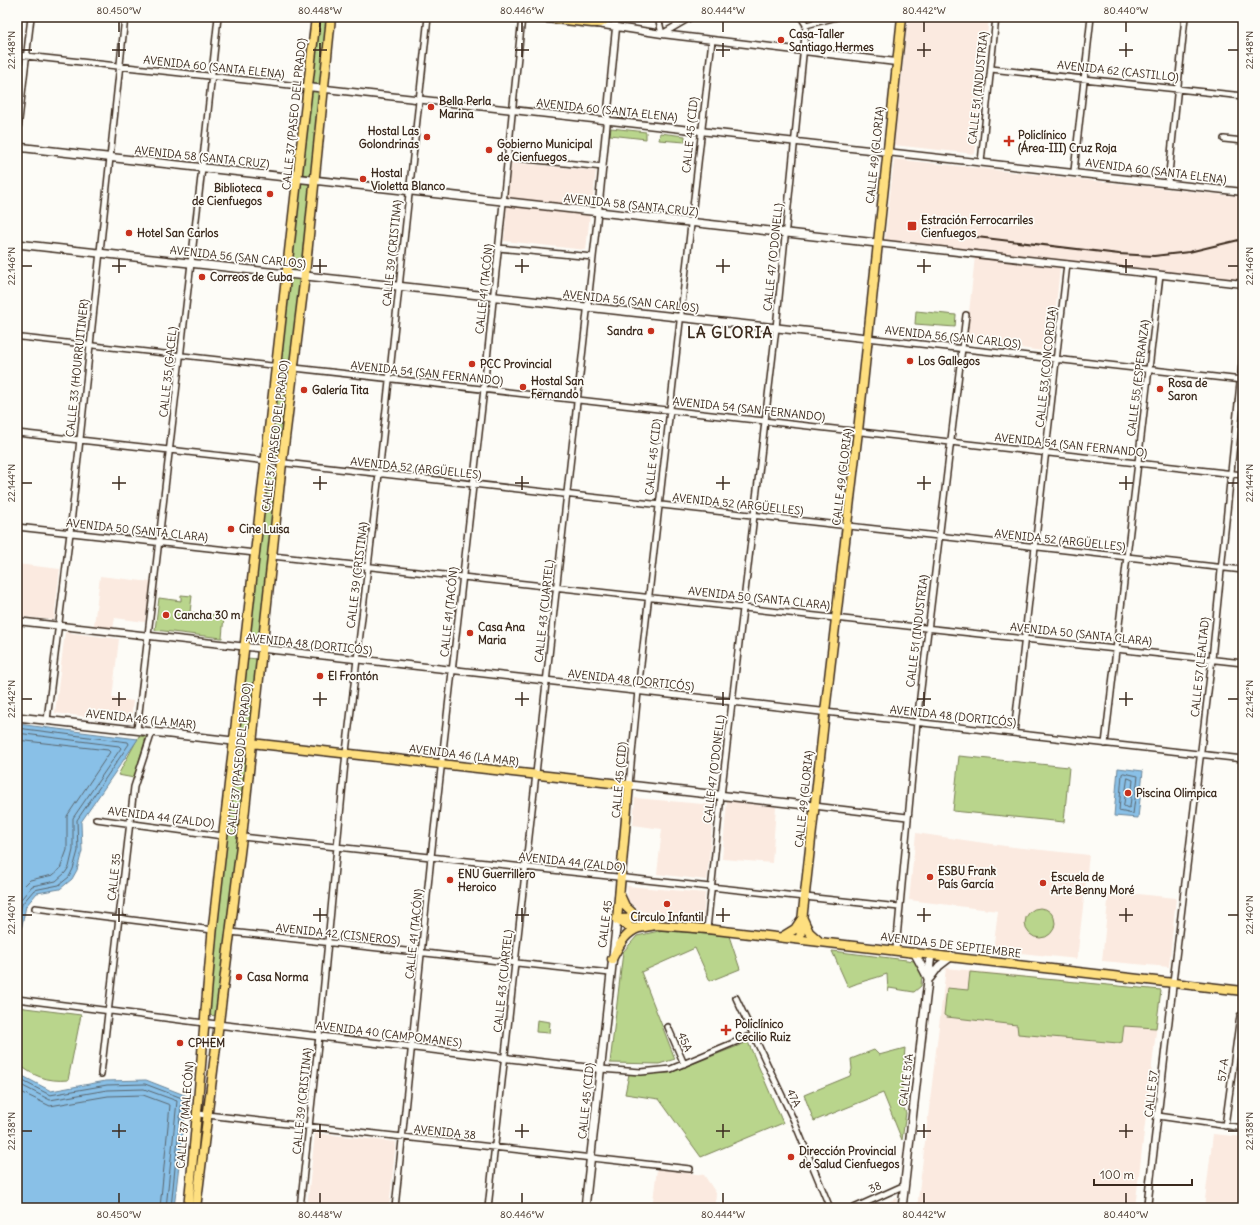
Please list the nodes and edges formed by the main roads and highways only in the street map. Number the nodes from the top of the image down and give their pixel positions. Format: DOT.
graph roads {
  1 [pos="316,17"];
  2 [pos="331,17"];
  3 [pos="538,17"];
  4 [pos="541,17"];
  5 [pos="609,17"];
  6 [pos="902,17"];
  7 [pos="17,147"];
  8 [pos="298,179"];
  9 [pos="315,180"];
  10 [pos="877,243"];
  11 [pos="17,244"];
  12 [pos="287,273"];
  13 [pos="305,275"];
  14 [pos="867,338"];
  15 [pos="17,716"];
  16 [pos="235,741"];
  17 [pos="251,743"];
  18 [pos="630,785"];
  19 [pos="814,806"];
  20 [pos="621,877"];
  21 [pos="620,894"];
  22 [pos="639,918"];
  23 [pos="802,918"];
  24 [pos="617,920"];
  25 [pos="656,925"];
  26 [pos="639,928"];
  27 [pos="782,937"];
  28 [pos="800,939"];
  29 [pos="820,941"];
  30 [pos="914,952"];
  31 [pos="932,954"];
  32 [pos="952,956"];
  33 [pos="612,960"];
  34 [pos="610,973"];
  35 [pos="929,980"];
  36 [pos="1243,991"];
  37 [pos="204,1023"];
  38 [pos="219,1025"];
  39 [pos="188,1208"];
  40 [pos="196,1208"];
  41 [pos="585,1208"];
  42 [pos="902,1208"];
  1 -- 8 [label="main road, CALLE 37 (PASEO DEL PRADO)"];
  2 -- 9 [label="main road, CALLE 37 (PASEO DEL PRADO)"];
  3 -- 4 [label="main road"];
  4 -- 5 [label="main road"];
  6 -- 10 [label="main road, CALLE 49 (GLORIA)"];
  7 -- 8 [label="main road, AVENIDA 58 (SANTA CRUZ)"];
  8 -- 9 [label="main road, AVENIDA 58 (SANTA CRUZ)"];
  8 -- 12 [label="main road, CALLE 37 (PASEO DEL PRADO)"];
  9 -- 10 [label="main road, AVENIDA 58 (SANTA CRUZ)"];
  9 -- 13 [label="main road, CALLE 37 (PASEO DEL PRADO)"];
  10 -- 14 [label="main road, CALLE 49 (GLORIA)"];
  11 -- 12 [label="main road, AVENIDA 56 (SAN CARLOS)"];
  12 -- 13 [label="main road, AVENIDA 56 (SAN CARLOS)"];
  12 -- 16 [label="main road, CALLE 37 (PASEO DEL PRADO)"];
  13 -- 14 [label="main road, AVENIDA 56 (SAN CARLOS)"];
  13 -- 17 [label="main road, CALLE 37 (PASEO DEL PRADO)"];
  14 -- 19 [label="main road, CALLE 49 (GLORIA)"];
  15 -- 16 [label="main road, AVENIDA 46 (LA MAR)"];
  16 -- 17 [label="main road, AVENIDA 46 (LA MAR)"];
  16 -- 37 [label="main road, CALLE 37 (PASEO DEL PRADO)"];
  17 -- 18 [label="main road, AVENIDA 46 (LA MAR)"];
  17 -- 38 [label="main road, CALLE 37 (PASEO DEL PRADO)"];
  18 -- 19 [label="main road, AVENIDA 46 (LA MAR)"];
  18 -- 20 [label="main road, CALLE 45 (CID)"];
  19 -- 23 [label="main road, CALLE 49 (GLORIA)"];
  20 -- 21 [label="main road, CALLE 45"];
  21 -- 22 [label="main road"];
  21 -- 24 [label="main road, CALLE 45"];
  22 -- 24 [label="main road, AVENIDA 5 DE SEPTIEMBRE"];
  22 -- 25 [label="main road, AVENIDA 5 DE SEPTIEMBRE"];
  23 -- 27 [label="main road"];
  23 -- 28 [label="main road, CALLE 49 (GLORIA)"];
  23 -- 29 [label="main road"];
  24 -- 26 [label="main road, AVENIDA 5 DE SEPTIEMBRE"];
  24 -- 33 [label="main road, CALLE 45"];
  25 -- 26 [label="main road, AVENIDA 5 DE SEPTIEMBRE"];
  25 -- 27 [label="main road, AVENIDA 5 DE SEPTIEMBRE"];
  26 -- 33 [label="main road"];
  27 -- 28 [label="main road, AVENIDA 5 DE SEPTIEMBRE"];
  28 -- 29 [label="main road, AVENIDA 5 DE SEPTIEMBRE"];
  29 -- 30 [label="main road, AVENIDA 5 DE SEPTIEMBRE"];
  30 -- 31 [label="main road, AVENIDA 5 DE SEPTIEMBRE"];
  30 -- 35 [label="main road"];
  31 -- 32 [label="main road, AVENIDA 5 DE SEPTIEMBRE"];
  31 -- 35 [label="main road, CALLE 51A"];
  32 -- 35 [label="main road"];
  32 -- 36 [label="main road, AVENIDA 5 DE SEPTIEMBRE"];
  33 -- 34 [label="main road, CALLE 45"];
  34 -- 41 [label="main road, CALLE 45 (CID)"];
  35 -- 42 [label="main road, CALLE 51A"];
  37 -- 39 [label="main road, CALLE 37 (MALECÓN)"];
  38 -- 40 [label="main road, CALLE 37 (MALECÓN)"];
}
